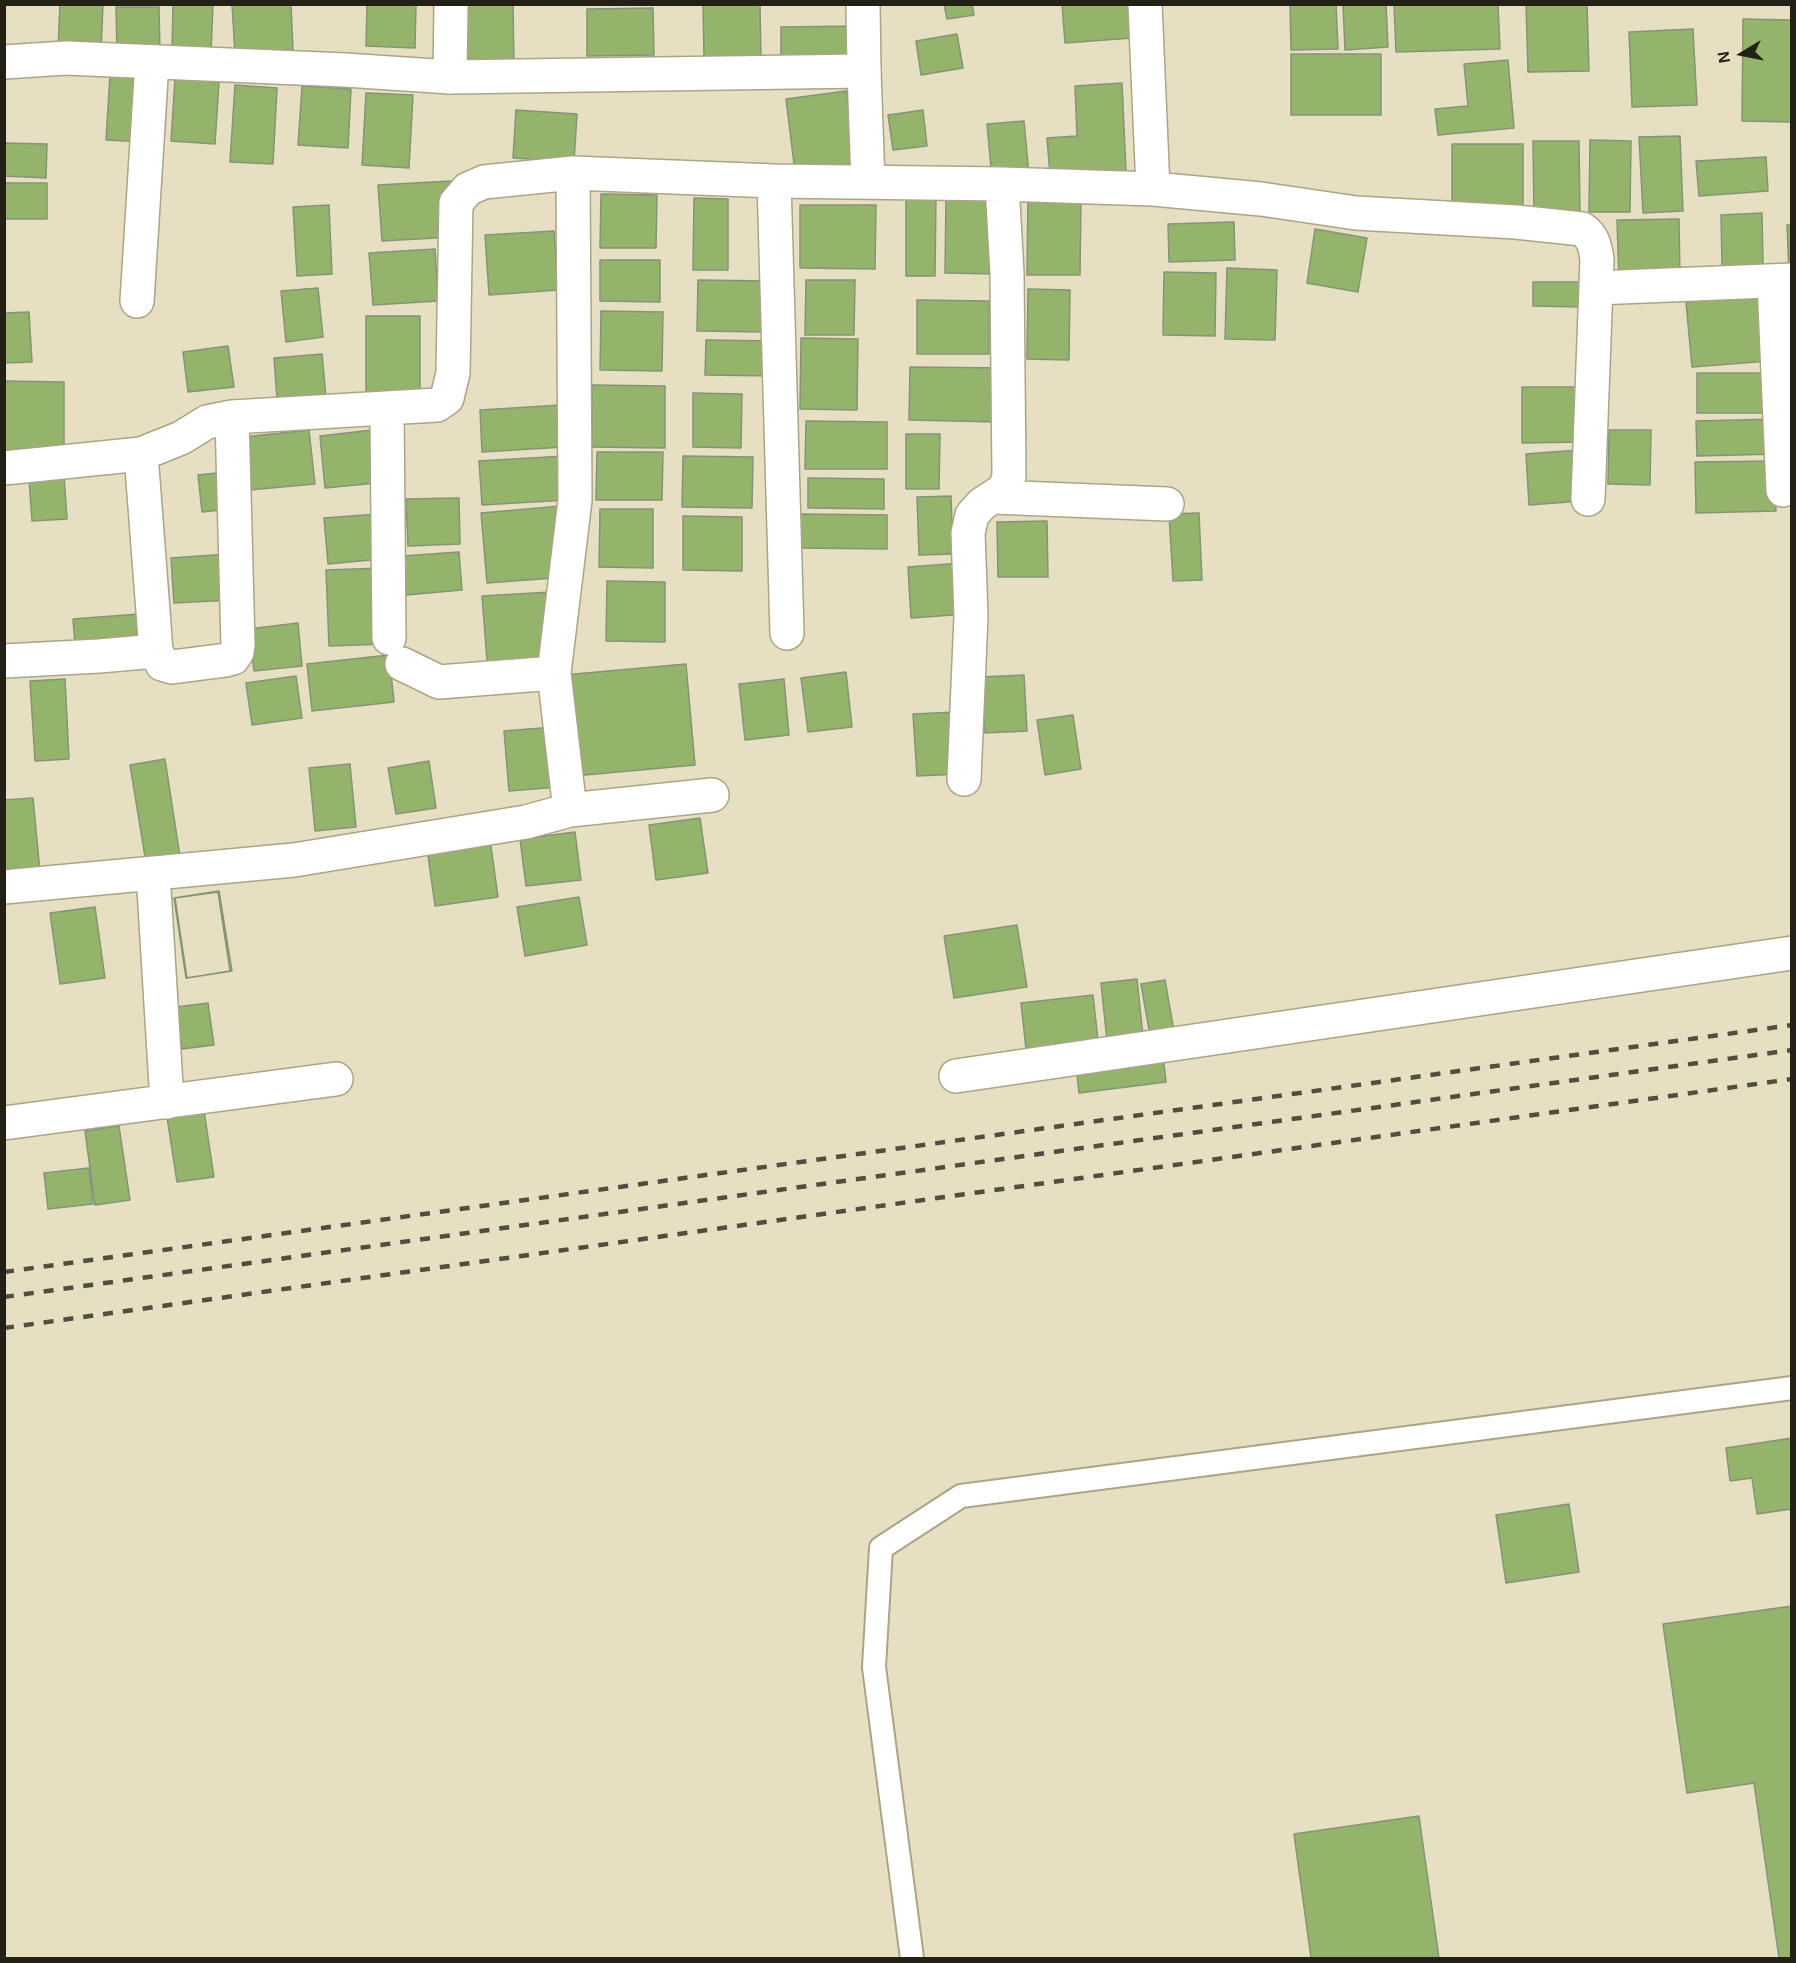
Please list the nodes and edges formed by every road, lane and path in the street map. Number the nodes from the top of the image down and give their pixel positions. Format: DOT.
graph roads {
  1 [pos="451,4"];
  2 [pos="863,4"];
  3 [pos="1145,4"];
  4 [pos="4,62"];
  5 [pos="153,62"];
  6 [pos="864,71"];
  7 [pos="450,77"];
  8 [pos="573,173"];
  9 [pos="774,181"];
  10 [pos="868,182"];
  11 [pos="1002,184"];
  12 [pos="1153,189"];
  13 [pos="1783,280"];
  14 [pos="1596,288"];
  15 [pos="137,301"];
  16 [pos="387,408"];
  17 [pos="232,417"];
  18 [pos="141,454"];
  19 [pos="4,468"];
  20 [pos="1783,490"];
  21 [pos="994,497"];
  22 [pos="1588,499"];
  23 [pos="1167,504"];
  24 [pos="787,633"];
  25 [pos="156,651"];
  26 [pos="4,661"];
  27 [pos="554,673"];
  28 [pos="964,779"];
  29 [pos="712,795"];
  30 [pos="570,810"];
  31 [pos="153,873"];
  32 [pos="4,887"];
  33 [pos="1791,953"];
  34 [pos="956,1076"];
  35 [pos="336,1079"];
  36 [pos="167,1102"];
  37 [pos="4,1123"];
  38 [pos="1791,1388"];
  39 [pos="912,1959"];
  1 -- 7 [label="street"];
  2 -- 6 [label="street"];
  3 -- 12 [label="street"];
  4 -- 5 [label="street"];
  5 -- 7 [label="street"];
  5 -- 15 [label="street"];
  6 -- 7 [label="street"];
  6 -- 10 [label="street"];
  8 -- 9 [label="street"];
  8 -- 16 [label="street"];
  8 -- 27 [label="street"];
  9 -- 10 [label="street"];
  9 -- 24 [label="street"];
  10 -- 11 [label="street"];
  11 -- 12 [label="street"];
  11 -- 21 [label="street"];
  12 -- 14 [label="street"];
  13 -- 14 [label="street"];
  13 -- 20 [label="street"];
  14 -- 22 [label="street"];
  16 -- 17 [label="street"];
  16 -- 27 [label="street"];
  17 -- 18 [label="street"];
  17 -- 25 [label="street"];
  18 -- 19 [label="street"];
  18 -- 25 [label="street"];
  21 -- 23 [label="street"];
  21 -- 28 [label="street"];
  25 -- 26 [label="street"];
  27 -- 30 [label="street"];
  29 -- 30 [label="street"];
  30 -- 31 [label="street"];
  31 -- 32 [label="street"];
  31 -- 36 [label="street"];
  33 -- 34 [label="street"];
  35 -- 36 [label="street"];
  36 -- 37 [label="street"];
  38 -- 39 [label="lane"];
}
